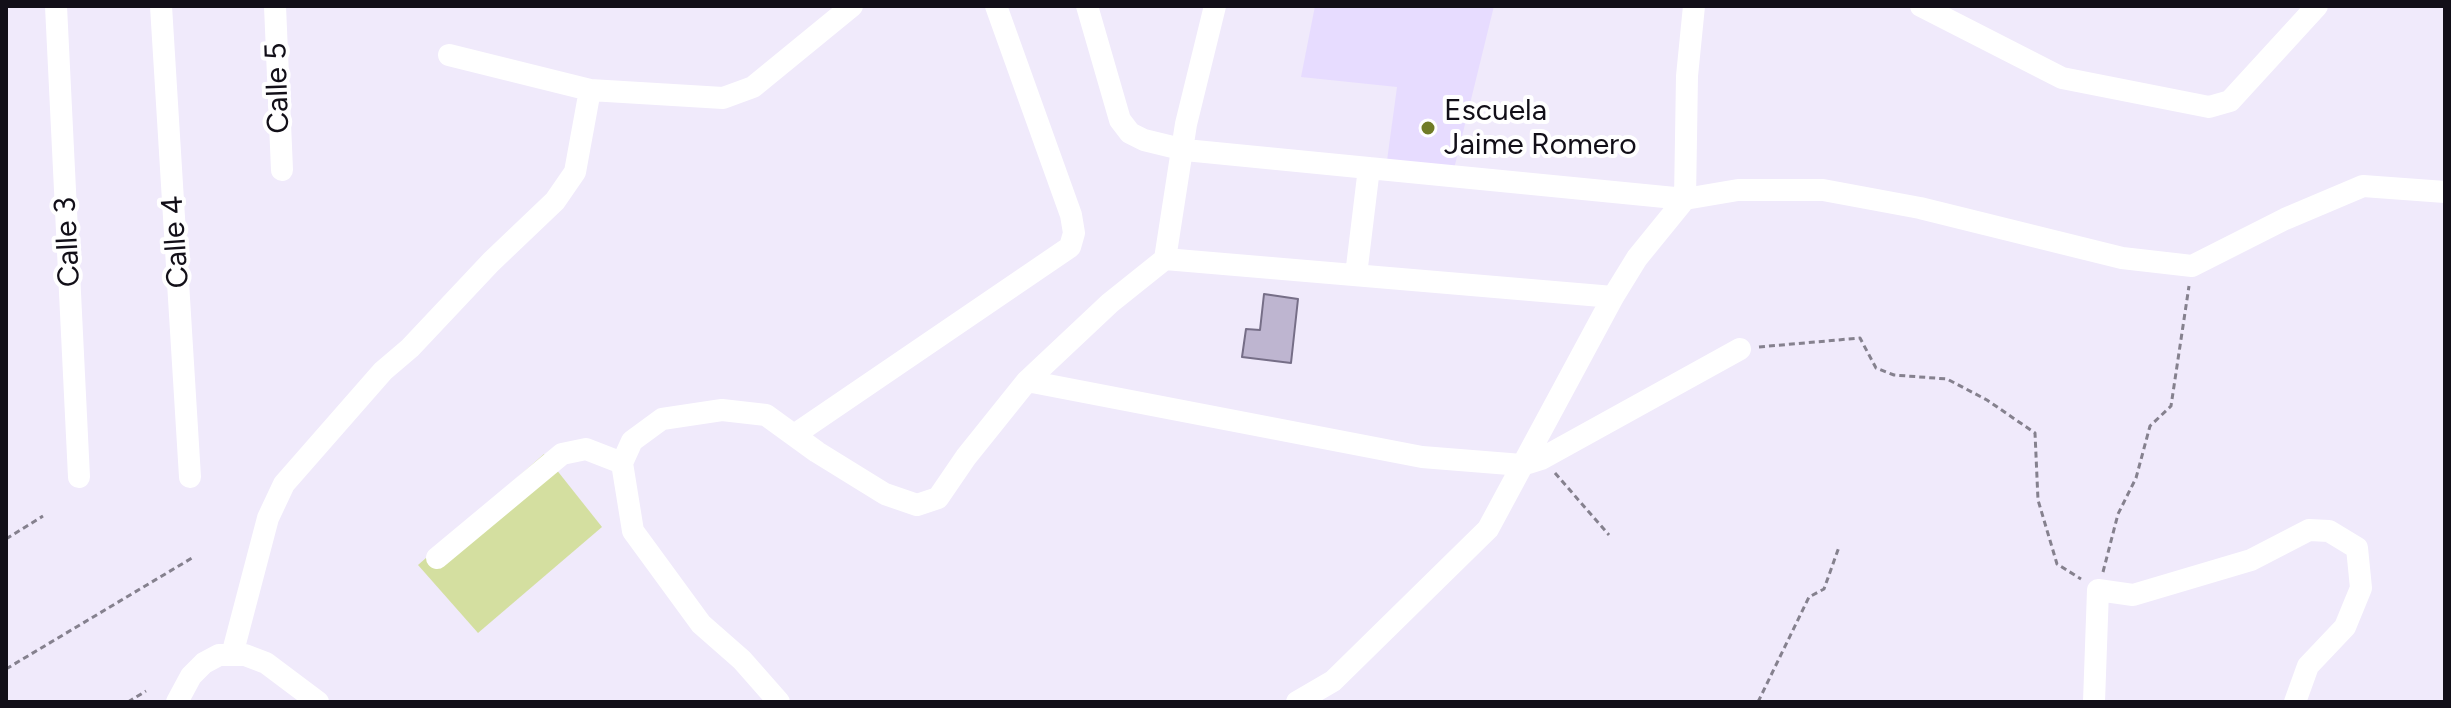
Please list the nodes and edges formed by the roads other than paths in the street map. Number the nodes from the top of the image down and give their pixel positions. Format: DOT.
graph roads {
  1 [pos="56,6"];
  2 [pos="161,6"];
  3 [pos="275,6"];
  4 [pos="852,6"];
  5 [pos="996,6"];
  6 [pos="1087,6"];
  7 [pos="1215,6"];
  8 [pos="1694,6"];
  9 [pos="1921,6"];
  10 [pos="2317,6"];
  11 [pos="449,55"];
  12 [pos="590,90"];
  13 [pos="1185,150"];
  14 [pos="1369,168"];
  15 [pos="282,170"];
  16 [pos="2445,192"];
  17 [pos="1685,199"];
  18 [pos="1165,259"];
  19 [pos="1356,275"];
  20 [pos="1613,297"];
  21 [pos="1740,349"];
  22 [pos="1027,381"];
  23 [pos="794,435"];
  24 [pos="1531,462"];
  25 [pos="622,463"];
  26 [pos="79,477"];
  27 [pos="190,477"];
  28 [pos="437,558"];
  29 [pos="232,655"];
  30 [pos="177,702"];
  31 [pos="318,702"];
  32 [pos="779,702"];
  33 [pos="1297,702"];
  34 [pos="2094,702"];
  35 [pos="2295,702"];
  1 -- 26 [label="street, Calle 3"];
  2 -- 27 [label="street, Calle 4"];
  3 -- 15 [label="street, Calle 5"];
  4 -- 12 [label="street"];
  5 -- 23 [label="street"];
  6 -- 13 [label="street"];
  7 -- 13 [label="street"];
  8 -- 17 [label="street"];
  9 -- 10 [label="street"];
  11 -- 12 [label="street"];
  12 -- 29 [label="street"];
  13 -- 14 [label="street"];
  13 -- 18 [label="street"];
  14 -- 17 [label="street"];
  14 -- 19 [label="street"];
  16 -- 17 [label="street"];
  17 -- 20 [label="street"];
  18 -- 19 [label="street"];
  18 -- 22 [label="street"];
  19 -- 20 [label="street"];
  20 -- 24 [label="street"];
  21 -- 24 [label="street"];
  22 -- 23 [label="street"];
  22 -- 24 [label="street"];
  23 -- 25 [label="street"];
  24 -- 33 [label="street"];
  25 -- 28 [label="street"];
  25 -- 32 [label="street"];
  29 -- 30 [label="street"];
  29 -- 31 [label="street"];
  34 -- 35 [label="street"];
}
